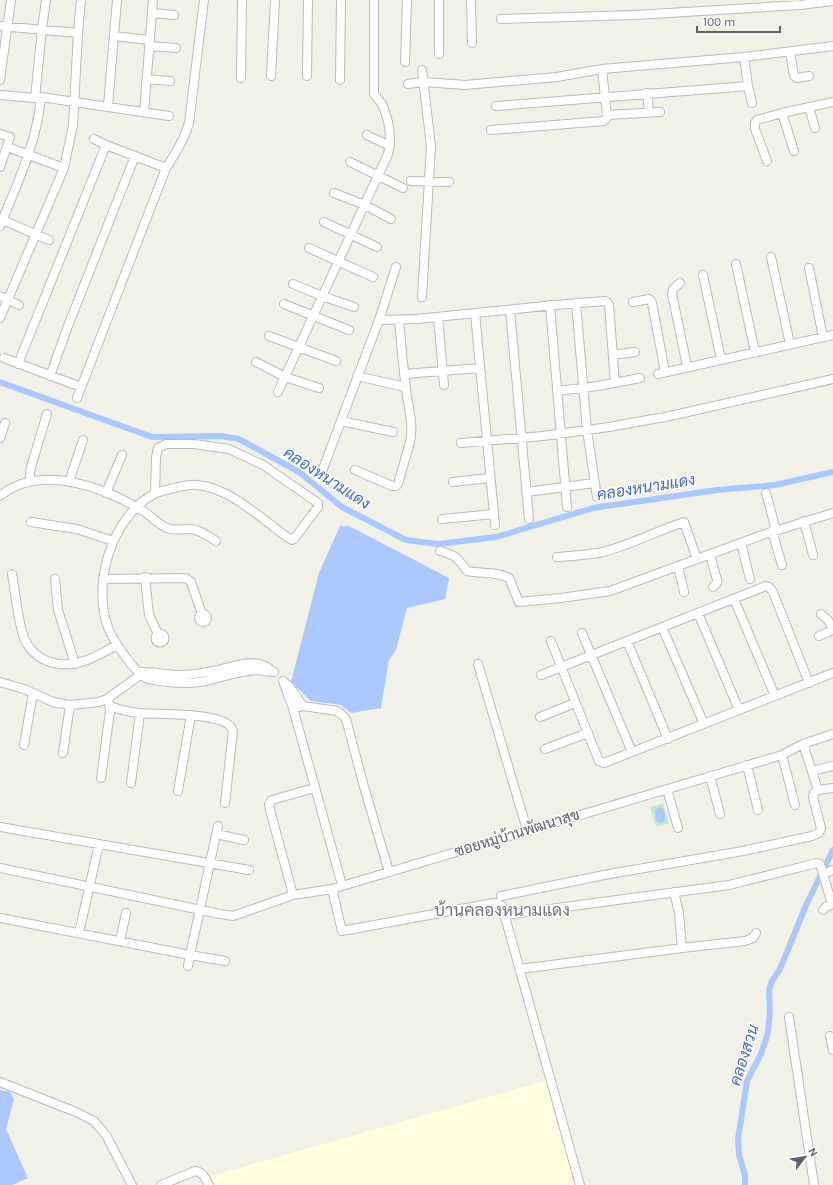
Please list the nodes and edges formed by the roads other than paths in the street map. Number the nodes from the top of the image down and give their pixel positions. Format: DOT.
graph roads {
  1 [pos="11,0"];
  2 [pos="46,0"];
  3 [pos="81,0"];
  4 [pos="117,0"];
  5 [pos="153,0"];
  6 [pos="204,0"];
  7 [pos="242,0"];
  8 [pos="275,0"];
  9 [pos="308,0"];
  10 [pos="341,0"];
  11 [pos="374,0"];
  12 [pos="407,0"];
  13 [pos="439,0"];
  14 [pos="471,0"];
  15 [pos="833,1"];
  16 [pos="152,13"];
  17 [pos="174,15"];
  18 [pos="501,19"];
  19 [pos="3,26"];
  20 [pos="42,29"];
  21 [pos="78,33"];
  22 [pos="114,36"];
  23 [pos="149,43"];
  24 [pos="472,43"];
  25 [pos="833,46"];
  26 [pos="176,48"];
  27 [pos="790,52"];
  28 [pos="439,54"];
  29 [pos="744,57"];
  30 [pos="405,62"];
  31 [pos="602,69"];
  32 [pos="422,70"];
  33 [pos="271,76"];
  34 [pos="307,76"];
  35 [pos="809,76"];
  36 [pos="241,78"];
  37 [pos="147,79"];
  38 [pos="0,80"];
  39 [pos="340,80"];
  40 [pos="170,81"];
  41 [pos="423,82"];
  42 [pos="408,84"];
  43 [pos="748,86"];
  44 [pos="647,93"];
  45 [pos="0,95"];
  46 [pos="604,97"];
  47 [pos="38,98"];
  48 [pos="833,102"];
  49 [pos="75,103"];
  50 [pos="752,103"];
  51 [pos="108,106"];
  52 [pos="496,106"];
  53 [pos="809,107"];
  54 [pos="144,112"];
  55 [pos="649,112"];
  56 [pos="660,112"];
  57 [pos="782,112"];
  58 [pos="169,116"];
  59 [pos="607,116"];
  60 [pos="815,128"];
  61 [pos="491,130"];
  62 [pos="0,134"];
  63 [pos="367,136"];
  64 [pos="94,140"];
  65 [pos="106,145"];
  66 [pos="390,146"];
  67 [pos="10,148"];
  68 [pos="794,150"];
  69 [pos="29,155"];
  70 [pos="135,156"];
  71 [pos="766,160"];
  72 [pos="350,162"];
  73 [pos="0,167"];
  74 [pos="64,168"];
  75 [pos="166,168"];
  76 [pos="378,176"];
  77 [pos="410,181"];
  78 [pos="430,182"];
  79 [pos="449,182"];
  80 [pos="403,188"];
  81 [pos="334,193"];
  82 [pos="365,205"];
  83 [pos="391,219"];
  84 [pos="1,222"];
  85 [pos="324,222"];
  86 [pos="351,234"];
  87 [pos="36,235"];
  88 [pos="49,240"];
  89 [pos="377,247"];
  90 [pos="309,248"];
  91 [pos="771,257"];
  92 [pos="338,261"];
  93 [pos="736,264"];
  94 [pos="396,267"];
  95 [pos="809,268"];
  96 [pos="703,275"];
  97 [pos="373,278"];
  98 [pos="680,283"];
  99 [pos="293,284"];
  100 [pos="0,296"];
  101 [pos="322,296"];
  102 [pos="422,297"];
  103 [pos="8,299"];
  104 [pos="634,302"];
  105 [pos="576,303"];
  106 [pos="284,304"];
  107 [pos="19,305"];
  108 [pos="550,305"];
  109 [pos="354,307"];
  110 [pos="510,310"];
  111 [pos="475,313"];
  112 [pos="314,315"];
  113 [pos="438,317"];
  114 [pos="0,318"];
  115 [pos="379,320"];
  116 [pos="399,320"];
  117 [pos="349,330"];
  118 [pos="833,335"];
  119 [pos="269,336"];
  120 [pos="823,337"];
  121 [pos="790,344"];
  122 [pos="298,348"];
  123 [pos="635,352"];
  124 [pos="755,352"];
  125 [pos="613,355"];
  126 [pos="4,358"];
  127 [pos="721,359"];
  128 [pos="336,361"];
  129 [pos="256,362"];
  130 [pos="18,364"];
  131 [pos="687,366"];
  132 [pos="480,368"];
  133 [pos="443,370"];
  134 [pos="404,374"];
  135 [pos="50,376"];
  136 [pos="357,376"];
  137 [pos="285,377"];
  138 [pos="640,378"];
  139 [pos="833,378"];
  140 [pos="615,383"];
  141 [pos="444,385"];
  142 [pos="81,387"];
  143 [pos="405,387"];
  144 [pos="583,387"];
  145 [pos="319,388"];
  146 [pos="557,391"];
  147 [pos="278,392"];
  148 [pos="77,398"];
  149 [pos="47,414"];
  150 [pos="341,421"];
  151 [pos="5,423"];
  152 [pos="587,430"];
  153 [pos="393,432"];
  154 [pos="561,434"];
  155 [pos="0,438"];
  156 [pos="521,438"];
  157 [pos="82,440"];
  158 [pos="487,441"];
  159 [pos="461,443"];
  160 [pos="122,454"];
  161 [pos="355,470"];
  162 [pos="321,474"];
  163 [pos="490,478"];
  164 [pos="29,481"];
  165 [pos="69,482"];
  166 [pos="453,482"];
  167 [pos="594,483"];
  168 [pos="566,488"];
  169 [pos="527,492"];
  170 [pos="106,493"];
  171 [pos="155,493"];
  172 [pos="766,493"];
  173 [pos="0,496"];
  174 [pos="597,497"];
  175 [pos="136,507"];
  176 [pos="567,507"];
  177 [pos="833,513"];
  178 [pos="494,514"];
  179 [pos="442,519"];
  180 [pos="529,519"];
  181 [pos="31,522"];
  182 [pos="804,522"];
  183 [pos="495,525"];
  184 [pos="774,531"];
  185 [pos="113,541"];
  186 [pos="216,541"];
  187 [pos="741,542"];
  188 [pos="440,551"];
  189 [pos="710,555"];
  190 [pos="813,555"];
  191 [pos="556,557"];
  192 [pos="697,559"];
  193 [pos="782,565"];
  194 [pos="678,566"];
  195 [pos="12,574"];
  196 [pos="145,577"];
  197 [pos="55,579"];
  198 [pos="104,579"];
  199 [pos="750,579"];
  200 [pos="713,587"];
  201 [pos="684,592"];
  202 [pos="734,599"];
  203 [pos="698,613"];
  204 [pos="202,614"];
  205 [pos="821,614"];
  206 [pos="662,627"];
  207 [pos="833,630"];
  208 [pos="582,633"];
  209 [pos="158,634"];
  210 [pos="819,636"];
  211 [pos="551,641"];
  212 [pos="627,641"];
  213 [pos="117,645"];
  214 [pos="591,655"];
  215 [pos="75,664"];
  216 [pos="478,664"];
  217 [pos="561,667"];
  218 [pos="141,672"];
  219 [pos="833,673"];
  220 [pos="541,675"];
  221 [pos="283,681"];
  222 [pos="0,682"];
  223 [pos="809,683"];
  224 [pos="33,693"];
  225 [pos="775,696"];
  226 [pos="109,702"];
  227 [pos="575,703"];
  228 [pos="70,705"];
  229 [pos="303,706"];
  230 [pos="293,708"];
  231 [pos="739,710"];
  232 [pos="140,713"];
  233 [pos="191,715"];
  234 [pos="540,717"];
  235 [pos="704,724"];
  236 [pos="588,733"];
  237 [pos="833,734"];
  238 [pos="668,739"];
  239 [pos="803,744"];
  240 [pos="24,745"];
  241 [pos="545,749"];
  242 [pos="632,752"];
  243 [pos="63,753"];
  244 [pos="782,755"];
  245 [pos="747,766"];
  246 [pos="833,766"];
  247 [pos="812,771"];
  248 [pos="710,776"];
  249 [pos="102,778"];
  250 [pos="131,783"];
  251 [pos="314,788"];
  252 [pos="833,788"];
  253 [pos="666,789"];
  254 [pos="818,790"];
  255 [pos="178,791"];
  256 [pos="225,803"];
  257 [pos="795,805"];
  258 [pos="758,810"];
  259 [pos="720,814"];
  260 [pos="0,827"];
  261 [pos="678,828"];
  262 [pos="527,830"];
  263 [pos="244,840"];
  264 [pos="99,844"];
  265 [pos="210,863"];
  266 [pos="0,868"];
  267 [pos="249,870"];
  268 [pos="389,872"];
  269 [pos="89,886"];
  270 [pos="342,886"];
  271 [pos="332,889"];
  272 [pos="674,892"];
  273 [pos="293,895"];
  274 [pos="501,896"];
  275 [pos="832,904"];
  276 [pos="199,909"];
  277 [pos="823,910"];
  278 [pos="126,913"];
  279 [pos="505,915"];
  280 [pos="0,918"];
  281 [pos="79,933"];
  282 [pos="756,933"];
  283 [pos="120,940"];
  284 [pos="682,948"];
  285 [pos="190,955"];
  286 [pos="225,961"];
  287 [pos="188,966"];
  288 [pos="520,969"];
  289 [pos="789,1016"];
  290 [pos="830,1036"];
  291 [pos="833,1050"];
  292 [pos="0,1082"];
  293 [pos="132,1185"];
  294 [pos="161,1185"];
  295 [pos="208,1185"];
  296 [pos="580,1185"];
  297 [pos="814,1185"];
  1 -- 19 [label="street"];
  2 -- 20 [label="street"];
  3 -- 21 [label="street"];
  4 -- 22 [label="street"];
  5 -- 16 [label="street"];
  6 -- 75 [label="street"];
  7 -- 36 [label="street"];
  8 -- 33 [label="street"];
  9 -- 34 [label="street"];
  10 -- 39 [label="street"];
  11 -- 66 [label="street"];
  12 -- 30 [label="street"];
  13 -- 28 [label="street"];
  14 -- 24 [label="street"];
  15 -- 18 [label="street"];
  16 -- 17 [label="street"];
  16 -- 23 [label="street"];
  19 -- 20 [label="street"];
  19 -- 38 [label="street"];
  20 -- 21 [label="street"];
  20 -- 47 [label="street"];
  21 -- 49 [label="street"];
  22 -- 23 [label="street"];
  22 -- 51 [label="street"];
  23 -- 26 [label="street"];
  23 -- 37 [label="street"];
  25 -- 27 [label="street"];
  27 -- 29 [label="street"];
  27 -- 35 [label="street"];
  29 -- 31 [label="street"];
  29 -- 43 [label="street"];
  31 -- 41 [label="street"];
  31 -- 46 [label="street"];
  32 -- 41 [label="street"];
  37 -- 40 [label="street"];
  37 -- 54 [label="street"];
  41 -- 42 [label="street"];
  41 -- 78 [label="street"];
  43 -- 44 [label="street"];
  43 -- 50 [label="street"];
  44 -- 46 [label="street"];
  44 -- 55 [label="street"];
  45 -- 47 [label="street"];
  46 -- 52 [label="street"];
  46 -- 59 [label="street"];
  47 -- 49 [label="street"];
  47 -- 69 [label="street"];
  48 -- 53 [label="street"];
  49 -- 51 [label="street"];
  49 -- 74 [label="street"];
  51 -- 54 [label="street"];
  53 -- 57 [label="street"];
  53 -- 60 [label="street"];
  54 -- 58 [label="street"];
  55 -- 56 [label="street"];
  55 -- 59 [label="street"];
  57 -- 68 [label="street"];
  57 -- 71 [label="street"];
  59 -- 61 [label="street"];
  62 -- 73 [label="street"];
  63 -- 66 [label="street"];
  64 -- 65 [label="street"];
  65 -- 70 [label="street"];
  65 -- 130 [label="street"];
  66 -- 76 [label="street"];
  67 -- 69 [label="street"];
  69 -- 74 [label="street"];
  69 -- 84 [label="street"];
  70 -- 75 [label="street"];
  70 -- 135 [label="street"];
  72 -- 76 [label="street"];
  74 -- 87 [label="street"];
  75 -- 142 [label="street"];
  76 -- 80 [label="street"];
  76 -- 82 [label="street"];
  77 -- 78 [label="street"];
  78 -- 79 [label="street"];
  78 -- 102 [label="street"];
  81 -- 82 [label="street"];
  82 -- 83 [label="street"];
  82 -- 86 [label="street"];
  84 -- 87 [label="street"];
  85 -- 86 [label="street"];
  86 -- 89 [label="street"];
  86 -- 92 [label="street"];
  87 -- 88 [label="street"];
  87 -- 103 [label="street"];
  90 -- 92 [label="street"];
  91 -- 121 [label="street"];
  92 -- 97 [label="street"];
  92 -- 101 [label="street"];
  93 -- 124 [label="street"];
  94 -- 115 [label="street"];
  95 -- 120 [label="street"];
  96 -- 127 [label="street"];
  98 -- 131 [label="street"];
  99 -- 101 [label="street"];
  100 -- 103 [label="street"];
  101 -- 109 [label="street"];
  101 -- 112 [label="street"];
  103 -- 107 [label="street"];
  103 -- 114 [label="street"];
  104 -- 131 [label="street"];
  105 -- 108 [label="street"];
  105 -- 125 [label="street"];
  105 -- 144 [label="street"];
  106 -- 112 [label="street"];
  108 -- 110 [label="street"];
  108 -- 146 [label="street"];
  110 -- 111 [label="street"];
  110 -- 156 [label="street"];
  111 -- 113 [label="street"];
  111 -- 132 [label="street"];
  112 -- 117 [label="street"];
  112 -- 122 [label="street"];
  113 -- 116 [label="street"];
  113 -- 133 [label="street"];
  115 -- 116 [label="street"];
  115 -- 136 [label="street"];
  116 -- 134 [label="street"];
  118 -- 120 [label="street"];
  119 -- 122 [label="street"];
  120 -- 121 [label="street"];
  121 -- 124 [label="street"];
  122 -- 128 [label="street"];
  122 -- 137 [label="street"];
  123 -- 125 [label="street"];
  124 -- 127 [label="street"];
  125 -- 140 [label="street"];
  126 -- 130 [label="street"];
  127 -- 131 [label="street"];
  129 -- 137 [label="street"];
  130 -- 135 [label="street"];
  132 -- 133 [label="street"];
  132 -- 158 [label="street"];
  133 -- 134 [label="street"];
  133 -- 141 [label="street"];
  134 -- 143 [label="street"];
  135 -- 142 [label="street"];
  136 -- 143 [label="street"];
  136 -- 150 [label="street"];
  137 -- 145 [label="street"];
  137 -- 147 [label="street"];
  138 -- 140 [label="street"];
  139 -- 152 [label="street"];
  140 -- 144 [label="street"];
  142 -- 148 [label="street"];
  143 -- 161 [label="street"];
  144 -- 146 [label="street"];
  144 -- 152 [label="street"];
  146 -- 154 [label="street"];
  149 -- 164 [label="street"];
  150 -- 153 [label="street"];
  150 -- 162 [label="street"];
  151 -- 155 [label="street"];
  152 -- 154 [label="street"];
  152 -- 167 [label="street"];
  154 -- 156 [label="street"];
  154 -- 168 [label="street"];
  156 -- 158 [label="street"];
  156 -- 169 [label="street"];
  157 -- 165 [label="street"];
  158 -- 159 [label="street"];
  158 -- 163 [label="street"];
  160 -- 170 [label="street"];
  163 -- 166 [label="street"];
  163 -- 178 [label="street"];
  164 -- 165 [label="street"];
  164 -- 173 [label="street"];
  165 -- 170 [label="street"];
  167 -- 168 [label="street"];
  167 -- 174 [label="street"];
  168 -- 169 [label="street"];
  168 -- 176 [label="street"];
  169 -- 180 [label="street"];
  170 -- 175 [label="street"];
  171 -- 171 [label="street"];
  171 -- 175 [label="street"];
  172 -- 184 [label="street"];
  175 -- 185 [label="street"];
  175 -- 186 [label="street"];
  177 -- 182 [label="street"];
  178 -- 179 [label="street"];
  178 -- 183 [label="street"];
  181 -- 185 [label="street"];
  182 -- 184 [label="street"];
  182 -- 190 [label="street"];
  184 -- 187 [label="street"];
  184 -- 193 [label="street"];
  185 -- 198 [label="street"];
  187 -- 189 [label="street"];
  187 -- 199 [label="street"];
  188 -- 194 [label="street"];
  189 -- 192 [label="street"];
  189 -- 200 [label="street"];
  191 -- 192 [label="street"];
  192 -- 194 [label="street"];
  194 -- 201 [label="street"];
  195 -- 215 [label="street"];
  196 -- 198 [label="street"];
  196 -- 204 [label="street"];
  196 -- 209 [label="street"];
  197 -- 215 [label="street"];
  198 -- 213 [label="street"];
  202 -- 203 [label="street"];
  202 -- 223 [label="street"];
  202 -- 225 [label="street"];
  203 -- 206 [label="street"];
  203 -- 231 [label="street"];
  205 -- 207 [label="street"];
  206 -- 212 [label="street"];
  206 -- 235 [label="street"];
  207 -- 210 [label="street"];
  208 -- 214 [label="street"];
  211 -- 217 [label="street"];
  212 -- 214 [label="street"];
  212 -- 238 [label="street"];
  213 -- 215 [label="street"];
  213 -- 218 [label="street"];
  214 -- 217 [label="street"];
  214 -- 242 [label="street"];
  216 -- 262 [label="street"];
  217 -- 220 [label="street"];
  217 -- 227 [label="street"];
  218 -- 221 [label="street"];
  218 -- 226 [label="street"];
  219 -- 223 [label="street"];
  221 -- 229 [label="street"];
  221 -- 230 [label="street"];
  222 -- 224 [label="street"];
  223 -- 225 [label="street"];
  224 -- 228 [label="street"];
  224 -- 240 [label="street"];
  225 -- 231 [label="street"];
  226 -- 228 [label="street"];
  226 -- 232 [label="street"];
  226 -- 249 [label="street"];
  227 -- 234 [label="street"];
  227 -- 236 [label="street"];
  228 -- 243 [label="street"];
  229 -- 230 [label="street"];
  229 -- 268 [label="street"];
  230 -- 251 [label="street"];
  231 -- 235 [label="street"];
  232 -- 233 [label="street"];
  232 -- 250 [label="street"];
  233 -- 255 [label="street"];
  233 -- 256 [label="street"];
  235 -- 238 [label="street"];
  236 -- 241 [label="street"];
  236 -- 242 [label="street"];
  237 -- 239 [label="street, ซอยหมู่บ้านพัฒนาสุข"];
  238 -- 242 [label="street"];
  239 -- 244 [label="street, ซอยหมู่บ้านพัฒนาสุข"];
  239 -- 247 [label="street"];
  244 -- 245 [label="street, ซอยหมู่บ้านพัฒนาสุข"];
  244 -- 257 [label="street"];
  245 -- 248 [label="street, ซอยหมู่บ้านพัฒนาสุข"];
  245 -- 258 [label="street"];
  246 -- 247 [label="street"];
  247 -- 254 [label="street"];
  248 -- 253 [label="street, ซอยหมู่บ้านพัฒนาสุข"];
  248 -- 259 [label="street"];
  251 -- 270 [label="street"];
  251 -- 273 [label="street"];
  252 -- 254 [label="street"];
  253 -- 261 [label="street"];
  253 -- 262 [label="street, ซอยหมู่บ้านพัฒนาสุข"];
  254 -- 274 [label="street"];
  260 -- 264 [label="street"];
  262 -- 268 [label="street, ซอยหมู่บ้านพัฒนาสุข"];
  263 -- 265 [label="street"];
  264 -- 265 [label="street"];
  264 -- 269 [label="street"];
  265 -- 267 [label="street"];
  265 -- 276 [label="street"];
  266 -- 269 [label="street, ซอยหมู่บ้านพัฒนาสุข"];
  268 -- 270 [label="street, ซอยหมู่บ้านพัฒนาสุข"];
  269 -- 276 [label="street, ซอยหมู่บ้านพัฒนาสุข"];
  269 -- 281 [label="street"];
  270 -- 271 [label="street, ซอยหมู่บ้านพัฒนาสุข"];
  271 -- 273 [label="street, ซอยหมู่บ้านพัฒนาสุข"];
  271 -- 279 [label="street"];
  272 -- 275 [label="street"];
  272 -- 279 [label="street"];
  272 -- 284 [label="street"];
  273 -- 276 [label="street, ซอยหมู่บ้านพัฒนาสุข"];
  275 -- 277 [label="street"];
  276 -- 285 [label="street"];
  278 -- 283 [label="street"];
  279 -- 288 [label="street"];
  280 -- 281 [label="street"];
  281 -- 283 [label="street"];
  282 -- 284 [label="street"];
  283 -- 285 [label="street"];
  284 -- 288 [label="street"];
  285 -- 286 [label="street"];
  285 -- 287 [label="street"];
  288 -- 296 [label="street"];
  289 -- 297 [label="street"];
  290 -- 291 [label="street"];
  292 -- 293 [label="street"];
  294 -- 295 [label="street"];
}
